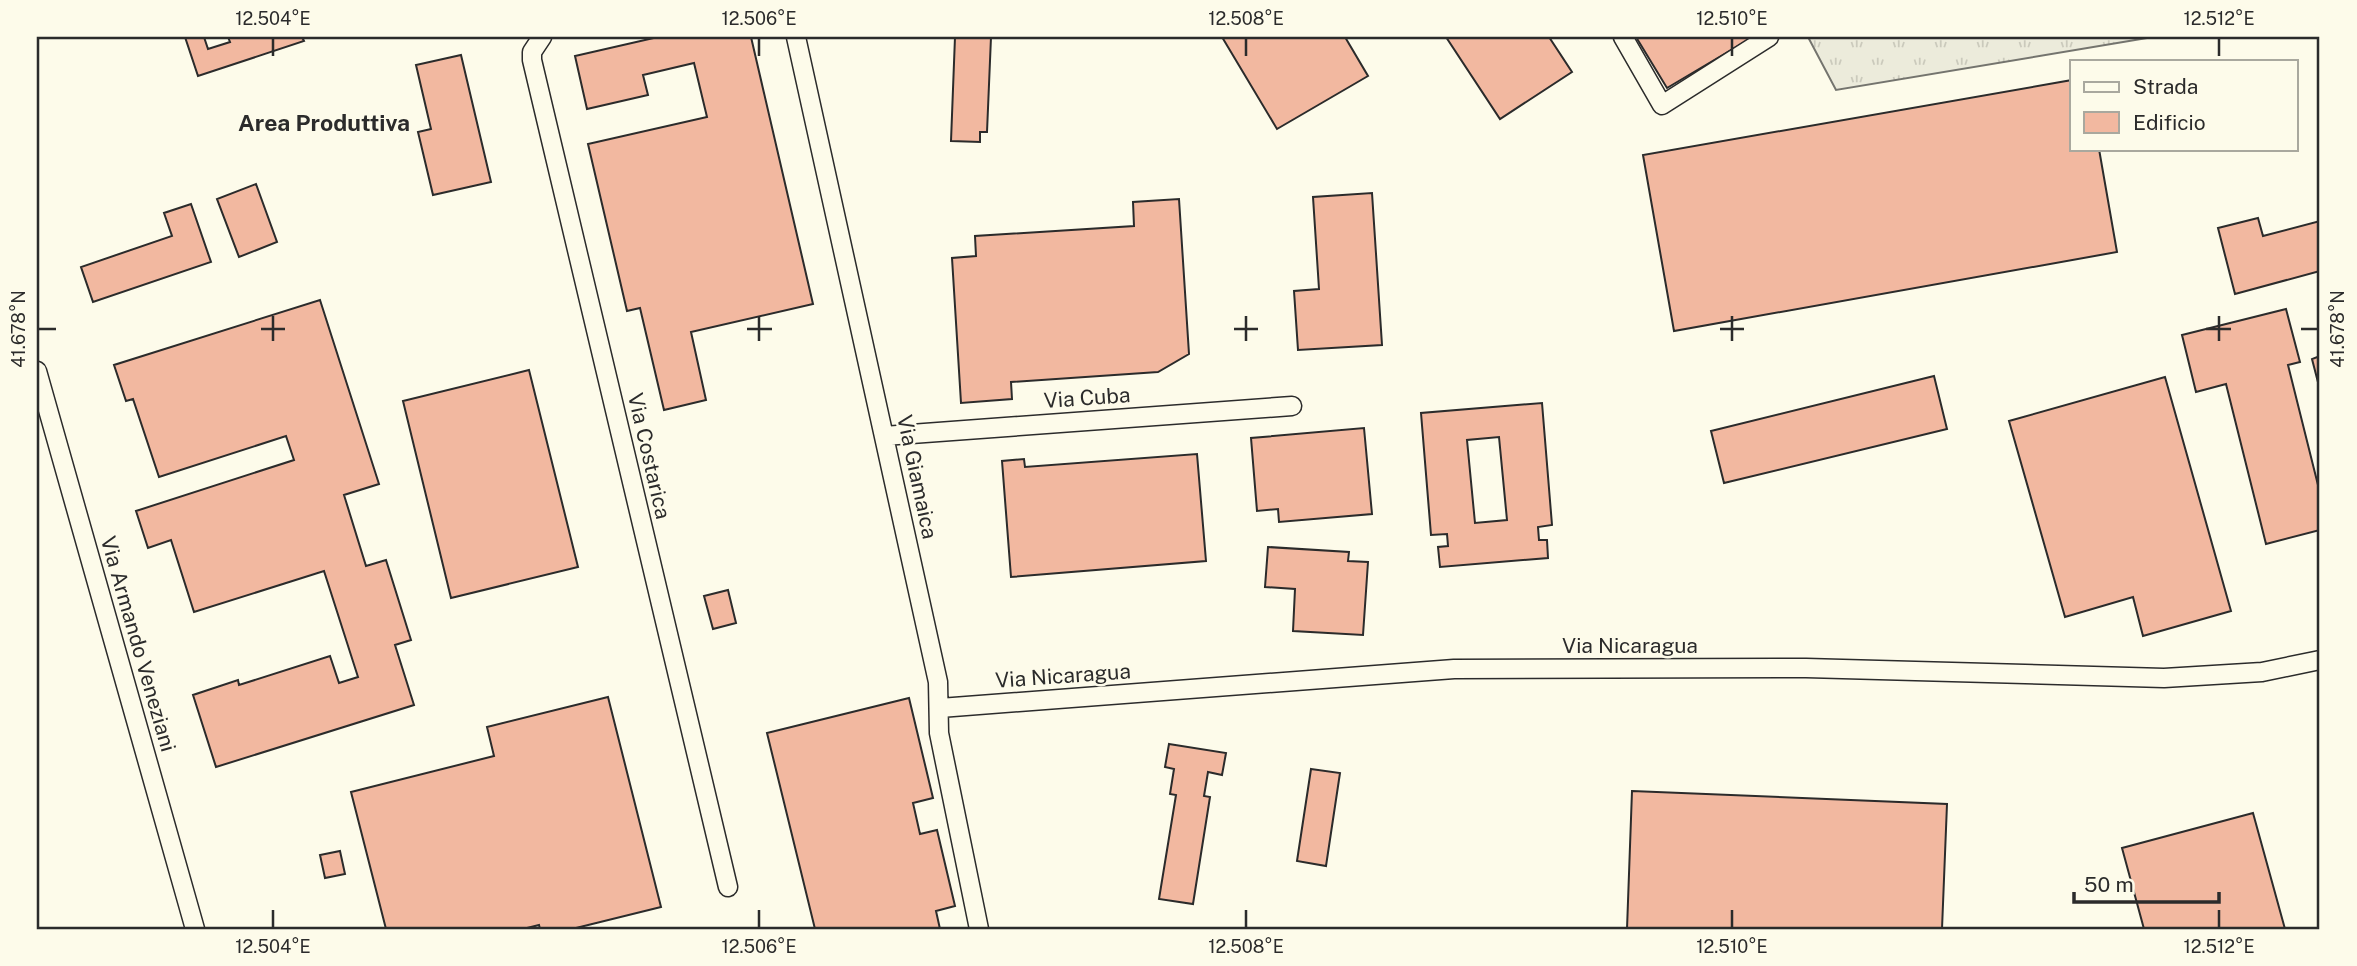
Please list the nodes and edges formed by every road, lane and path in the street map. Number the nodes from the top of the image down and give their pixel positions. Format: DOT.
graph roads {
  1 [pos="542,37"];
  2 [pos="796,37"];
  3 [pos="1623,37"];
  4 [pos="1769,37"];
  5 [pos="37,371"];
  6 [pos="1292,406"];
  7 [pos="884,436"];
  8 [pos="2320,660"];
  9 [pos="940,708"];
  10 [pos="728,887"];
  11 [pos="195,929"];
  12 [pos="979,929"];
  1 -- 10 [label="street, Via Costarica"];
  2 -- 7 [label="street, Via Giamaica"];
  3 -- 4 [label="street"];
  5 -- 11 [label="street, Via Armando Veneziani"];
  6 -- 7 [label="street, Via Cuba"];
  7 -- 9 [label="street, Via Giamaica"];
  8 -- 9 [label="street, Via Nicaragua"];
  9 -- 12 [label="street, Via Giamaica"];
}
